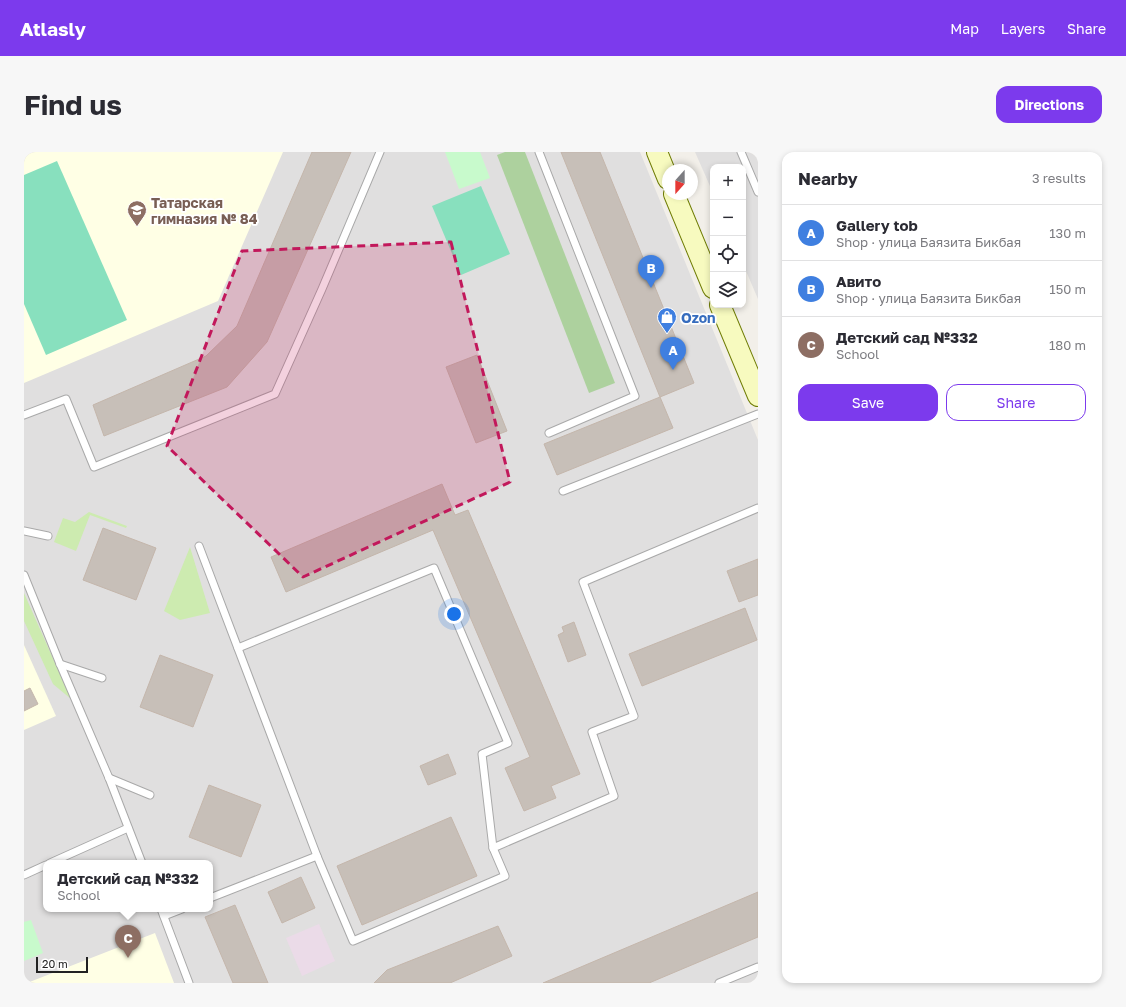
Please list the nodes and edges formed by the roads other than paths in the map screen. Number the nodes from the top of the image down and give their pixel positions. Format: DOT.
graph roads {
  1 [pos="380,152"];
  2 [pos="539,152"];
  3 [pos="657,152"];
  4 [pos="742,152"];
  5 [pos="662,164"];
  6 [pos="758,192"];
  7 [pos="676,200"];
  8 [pos="710,281"];
  9 [pos="721,308"];
  10 [pos="758,396"];
  11 [pos="758,414"];
  12 [pos="24,415"];
  13 [pos="549,433"];
  14 [pos="563,491"];
  15 [pos="758,508"];
  16 [pos="24,531"];
  17 [pos="48,536"];
  18 [pos="199,546"];
  19 [pos="24,575"];
  20 [pos="238,648"];
  21 [pos="60,664"];
  22 [pos="102,678"];
  23 [pos="109,778"];
  24 [pos="150,795"];
  25 [pos="128,828"];
  26 [pos="493,848"];
  27 [pos="317,856"];
  28 [pos="57,860"];
  29 [pos="141,860"];
  30 [pos="43,866"];
  31 [pos="24,875"];
  32 [pos="213,897"];
  33 [pos="163,913"];
  34 [pos="758,967"];
  35 [pos="190,983"];
  36 [pos="719,983"];
  1 -- 12 [label="lane"];
  2 -- 13 [label="lane"];
  3 -- 5 [label="main road"];
  4 -- 6 [label="lane"];
  7 -- 8 [label="main road"];
  9 -- 10 [label="main road"];
  11 -- 14 [label="lane"];
  15 -- 26 [label="lane"];
  16 -- 17 [label="lane"];
  18 -- 20 [label="lane"];
  19 -- 21 [label="lane"];
  20 -- 26 [label="lane"];
  20 -- 27 [label="lane"];
  21 -- 22 [label="lane"];
  21 -- 23 [label="lane"];
  23 -- 24 [label="lane"];
  23 -- 25 [label="lane"];
  25 -- 28 [label="lane"];
  25 -- 29 [label="lane"];
  26 -- 27 [label="lane"];
  27 -- 32 [label="lane"];
  30 -- 31 [label="lane"];
  33 -- 35 [label="lane"];
  34 -- 36 [label="lane"];
}
